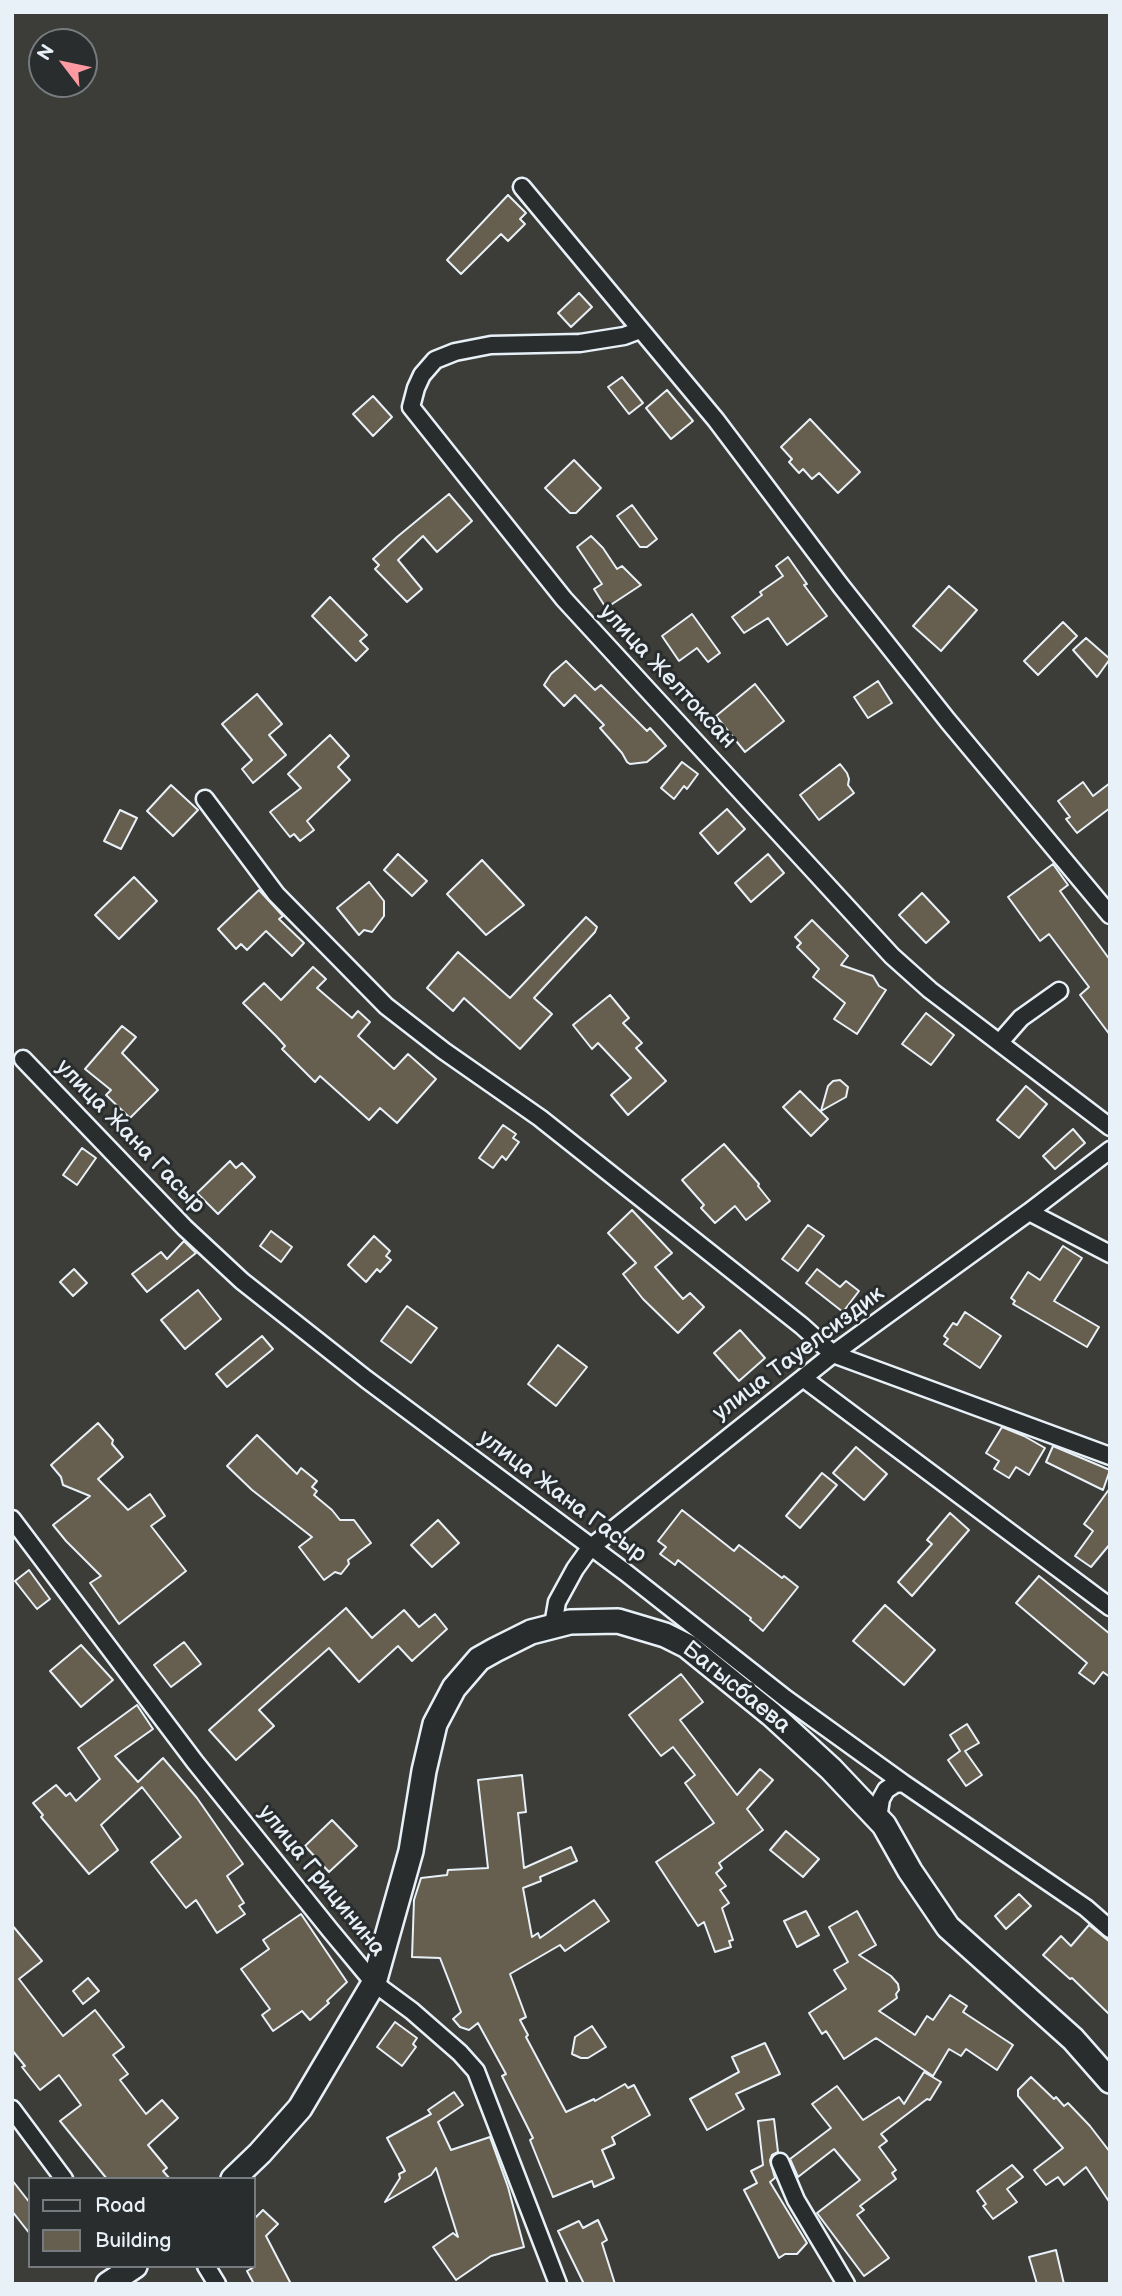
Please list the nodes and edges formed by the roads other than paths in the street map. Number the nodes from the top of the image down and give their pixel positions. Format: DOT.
graph roads {
  1 [pos="522,187"];
  2 [pos="640,330"];
  3 [pos="205,799"];
  4 [pos="1110,915"];
  5 [pos="1059,992"];
  6 [pos="1000,1042"];
  7 [pos="23,1059"];
  8 [pos="1110,1127"];
  9 [pos="1110,1150"];
  10 [pos="1030,1212"];
  11 [pos="1110,1254"];
  12 [pos="833,1354"];
  13 [pos="803,1378"];
  14 [pos="1110,1456"];
  15 [pos="12,1518"];
  16 [pos="590,1548"];
  17 [pos="1110,1607"];
  18 [pos="679,1615"];
  19 [pos="553,1625"];
  20 [pos="665,1635"];
  21 [pos="778,1706"];
  22 [pos="903,1783"];
  23 [pos="878,1818"];
  24 [pos="1110,1929"];
  25 [pos="374,1983"];
  26 [pos="1110,2081"];
  27 [pos="12,2109"];
  28 [pos="780,2162"];
  29 [pos="63,2177"];
  30 [pos="235,2177"];
  31 [pos="132,2268"];
  32 [pos="207,2268"];
  33 [pos="108,2284"];
  34 [pos="217,2284"];
  35 [pos="558,2284"];
  36 [pos="846,2284"];
  1 -- 2 [label="street"];
  2 -- 4 [label="street"];
  2 -- 6 [label="street, улица Желтоксан"];
  3 -- 12 [label="street"];
  5 -- 6 [label="street"];
  6 -- 8 [label="street, улица Желтоксан"];
  7 -- 16 [label="street, улица Жана Гасыр"];
  9 -- 10 [label="street, улица Тауелсиздик"];
  10 -- 11 [label="street"];
  10 -- 12 [label="street, улица Тауелсиздик"];
  12 -- 13 [label="street, улица Тауелсиздик"];
  12 -- 14 [label="street"];
  13 -- 16 [label="street, улица Тауелсиздик"];
  13 -- 17 [label="street"];
  15 -- 25 [label="street, улица Грицинина"];
  16 -- 18 [label="street, улица Жана Гасыр"];
  16 -- 19 [label="street, улица Тауелсиздик"];
  18 -- 20 [label="street"];
  18 -- 21 [label="street, улица Жана Гасыр"];
  19 -- 20 [label="street, Багысбаева"];
  19 -- 25 [label="street, Багысбаева"];
  20 -- 21 [label="street, Багысбаева"];
  21 -- 22 [label="street, улица Жана Гасыр"];
  21 -- 23 [label="street, Багысбаева"];
  22 -- 23 [label="street"];
  22 -- 24 [label="street, улица Жана Гасыр"];
  23 -- 26 [label="street, Багысбаева"];
  25 -- 30 [label="street, Багысбаева"];
  25 -- 35 [label="street, улица Грицинина"];
  27 -- 29 [label="street"];
  28 -- 36 [label="street"];
  31 -- 33 [label="street"];
  32 -- 34 [label="street"];
}
